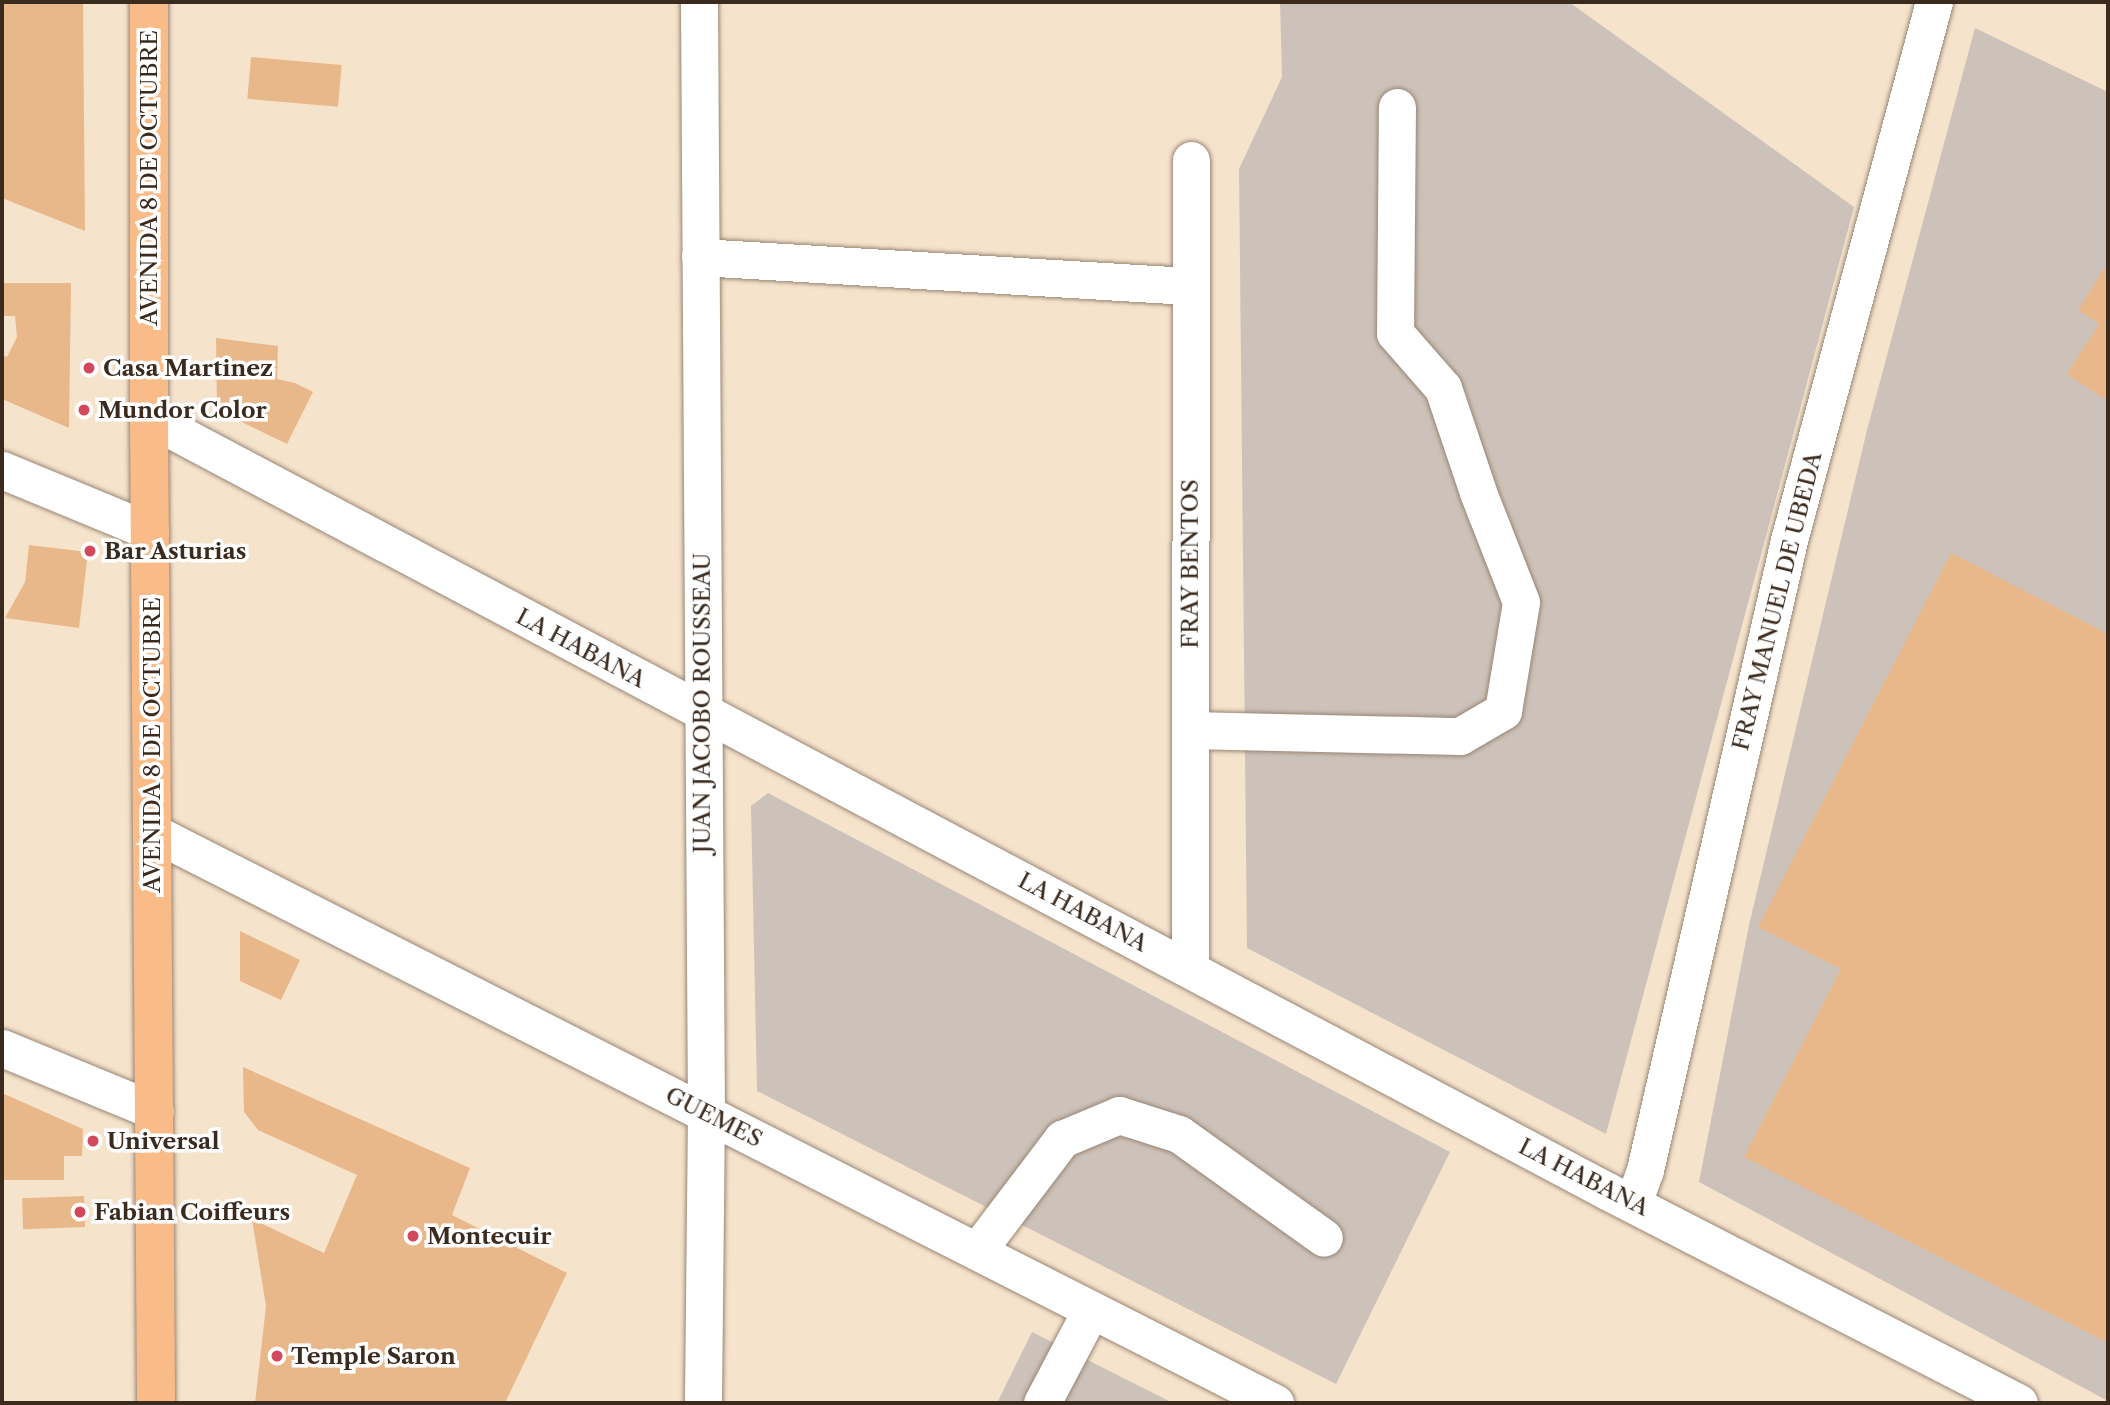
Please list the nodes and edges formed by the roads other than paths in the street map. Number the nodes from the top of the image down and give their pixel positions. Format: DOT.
graph roads {
  1 [pos="149,2"];
  2 [pos="699,2"];
  3 [pos="1934,2"];
  4 [pos="1397,107"];
  5 [pos="1191,160"];
  6 [pos="700,257"];
  7 [pos="1191,286"];
  8 [pos="149,418"];
  9 [pos="2,470"];
  10 [pos="150,531"];
  11 [pos="702,712"];
  12 [pos="1190,730"];
  13 [pos="152,832"];
  14 [pos="1190,968"];
  15 [pos="2,1048"];
  16 [pos="155,1111"];
  17 [pos="706,1112"];
  18 [pos="1633,1203"];
  19 [pos="1324,1238"];
  20 [pos="977,1251"];
  21 [pos="1091,1310"];
  22 [pos="156,1403"];
  23 [pos="703,1403"];
  24 [pos="1042,1403"];
  25 [pos="1275,1403"];
  26 [pos="2019,1403"];
  1 -- 8 [label="main road, AVENIDA 8 DE OCTUBRE"];
  2 -- 6 [label="street, JUAN JACOBO ROUSSEAU"];
  3 -- 18 [label="street, FRAY MANUEL DE UBEDA"];
  4 -- 12 [label="street"];
  5 -- 7 [label="street, FRAY BENTOS"];
  6 -- 7 [label="street"];
  6 -- 11 [label="street, JUAN JACOBO ROUSSEAU"];
  7 -- 12 [label="street, FRAY BENTOS"];
  8 -- 10 [label="main road, AVENIDA 8 DE OCTUBRE"];
  8 -- 11 [label="street, LA HABANA"];
  9 -- 10 [label="street"];
  10 -- 13 [label="main road, AVENIDA 8 DE OCTUBRE"];
  11 -- 14 [label="street, LA HABANA"];
  11 -- 17 [label="street, JUAN JACOBO ROUSSEAU"];
  12 -- 14 [label="street, FRAY BENTOS"];
  13 -- 16 [label="main road, AVENIDA 8 DE OCTUBRE"];
  13 -- 17 [label="street, GUEMES"];
  14 -- 18 [label="street, LA HABANA"];
  15 -- 16 [label="street"];
  16 -- 22 [label="main road, AVENIDA 8 DE OCTUBRE"];
  17 -- 20 [label="street, GUEMES"];
  17 -- 23 [label="street, JUAN JACOBO ROUSSEAU"];
  18 -- 26 [label="street, LA HABANA"];
  19 -- 20 [label="street"];
  20 -- 21 [label="street, GUEMES"];
  21 -- 24 [label="street"];
  21 -- 25 [label="street, GUEMES"];
}
